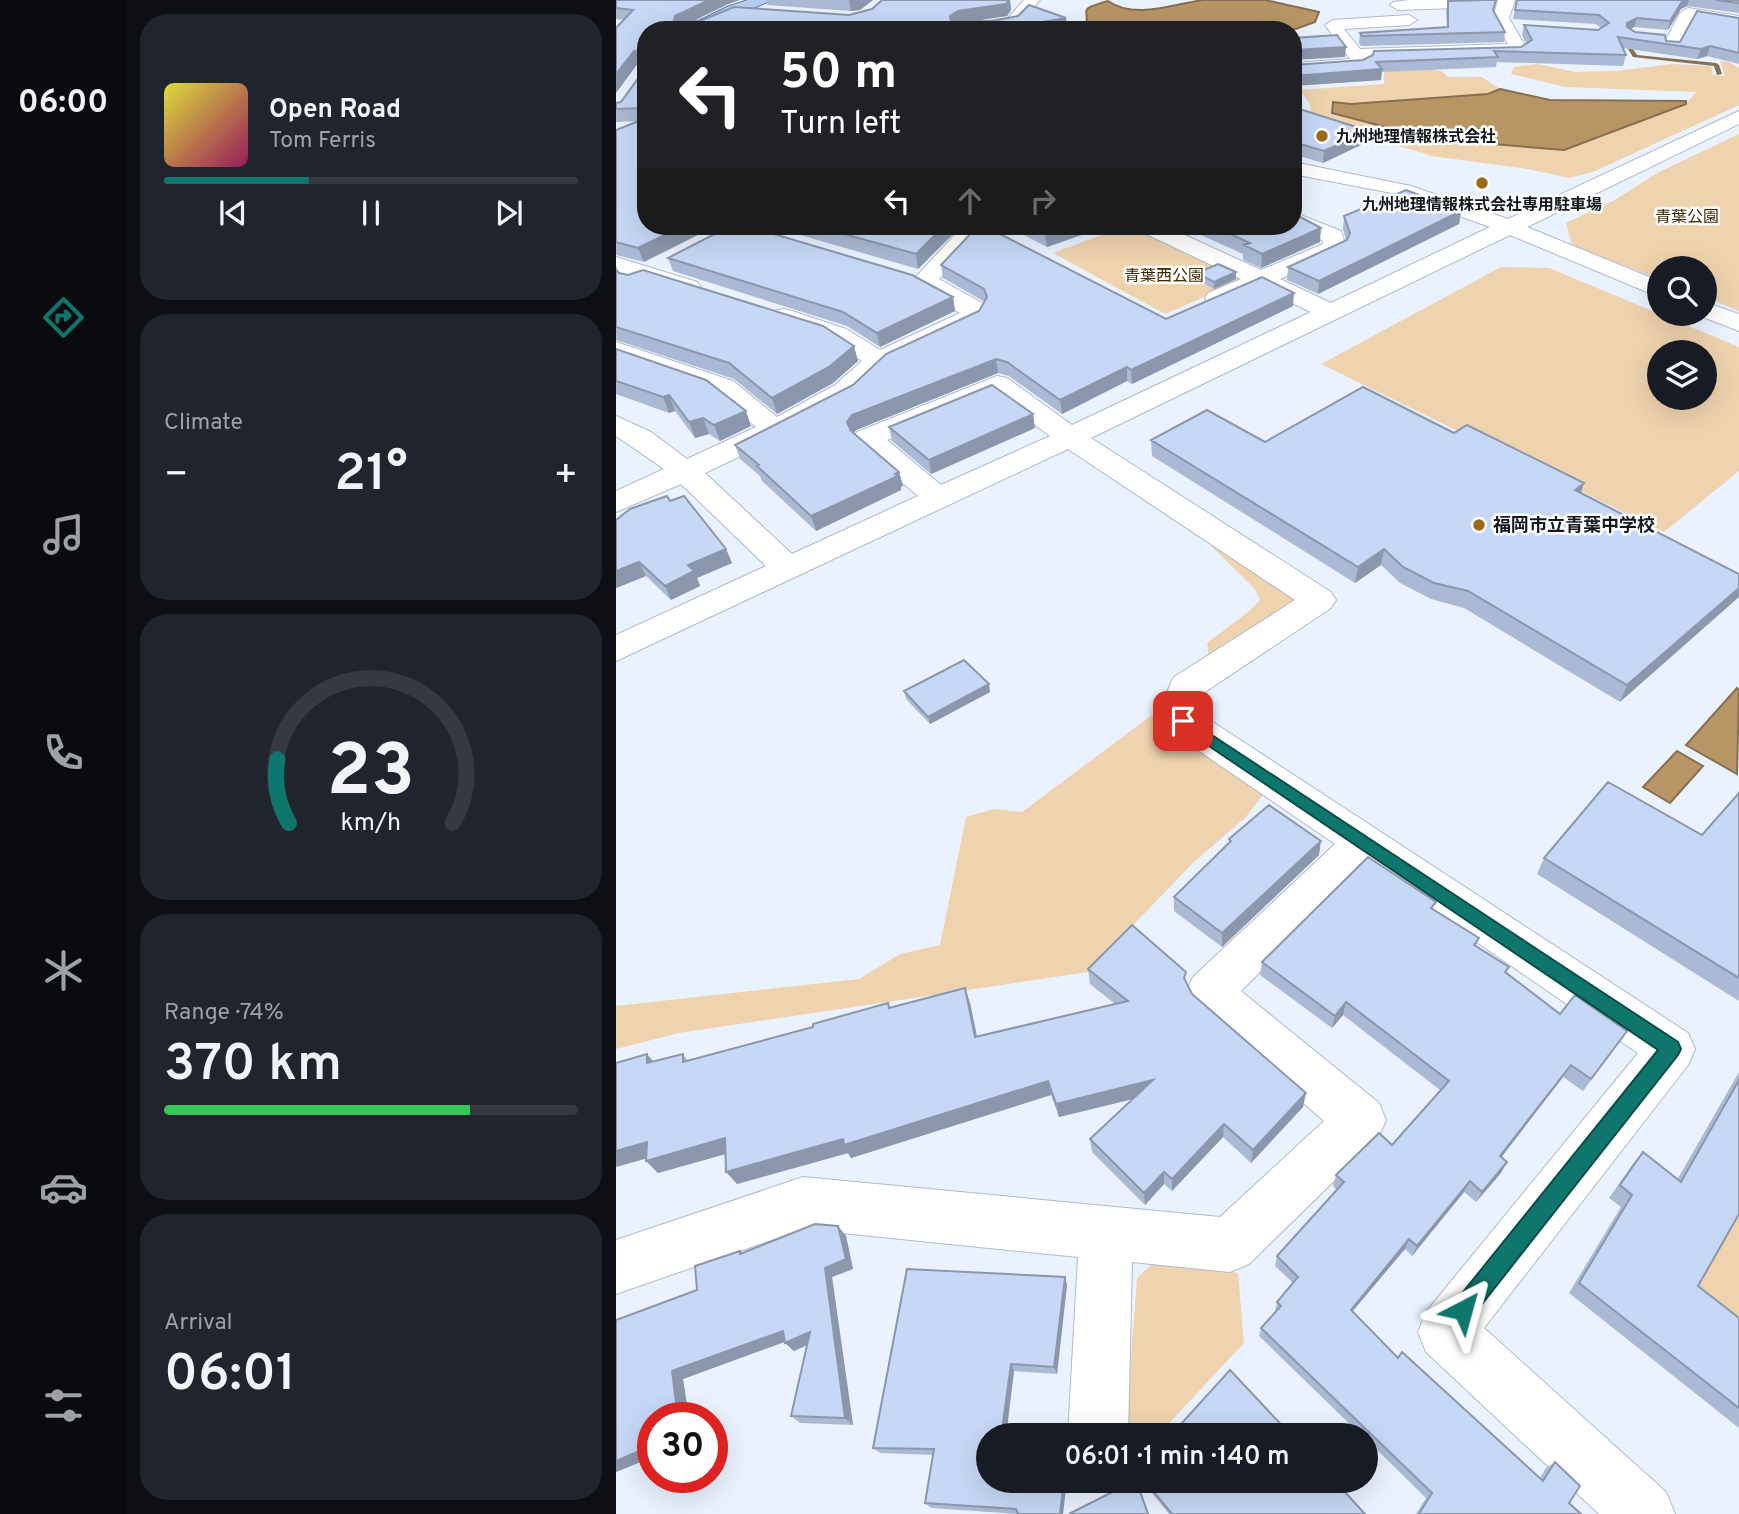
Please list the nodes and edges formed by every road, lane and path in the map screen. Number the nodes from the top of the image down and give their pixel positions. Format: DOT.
graph roads {
  1 [pos="764,0"];
  2 [pos="1032,0"];
  3 [pos="1507,0"];
  4 [pos="1483,2"];
  5 [pos="1396,3"];
  6 [pos="732,10"];
  7 [pos="962,10"];
  8 [pos="776,14"];
  9 [pos="1409,20"];
  10 [pos="708,21"];
  11 [pos="951,21"];
  12 [pos="1014,21"];
  13 [pos="1739,21"];
  14 [pos="1504,26"];
  15 [pos="1530,28"];
  16 [pos="1669,40"];
  17 [pos="1437,52"];
  18 [pos="1355,54"];
  19 [pos="1302,67"];
  20 [pos="1739,117"];
  21 [pos="1302,170"];
  22 [pos="1302,222"];
  23 [pos="1507,228"];
  24 [pos="976,235"];
  25 [pos="1167,235"];
  26 [pos="669,261"];
  27 [pos="616,264"];
  28 [pos="647,273"];
  29 [pos="897,273"];
  30 [pos="1261,279"];
  31 [pos="924,281"];
  32 [pos="1647,285"];
  33 [pos="616,289"];
  34 [pos="710,293"];
  35 [pos="1201,305"];
  36 [pos="761,309"];
  37 [pos="1328,311"];
  38 [pos="1717,314"];
  39 [pos="1739,323"];
  40 [pos="616,349"];
  41 [pos="879,360"];
  42 [pos="616,424"];
  43 [pos="775,429"];
  44 [pos="1070,437"];
  45 [pos="683,469"];
  46 [pos="938,498"];
  47 [pos="616,503"];
  48 [pos="788,569"];
  49 [pos="616,649"];
  50 [pos="1364,842"];
  51 [pos="1106,1233"];
  52 [pos="616,1267"];
  53 [pos="1098,1423"];
  54 [pos="1644,1514"];
  1 -- 6 [label="main road"];
  2 -- 12 [label="street"];
  3 -- 14 [label="street"];
  4 -- 5 [label="street"];
  5 -- 9 [label="street"];
  6 -- 8 [label="street"];
  6 -- 10 [label="main road"];
  7 -- 11 [label="street"];
  9 -- 17 [label="street"];
  9 -- 18 [label="street"];
  13 -- 16 [label="street"];
  14 -- 15 [label="street"];
  14 -- 17 [label="street"];
  17 -- 18 [label="street"];
  18 -- 19 [label="street"];
  20 -- 23 [label="street"];
  21 -- 23 [label="street"];
  22 -- 30 [label="street"];
  23 -- 32 [label="street"];
  23 -- 37 [label="street"];
  24 -- 31 [label="street"];
  25 -- 30 [label="street"];
  26 -- 28 [label="street"];
  27 -- 28 [label="street"];
  28 -- 33 [label="street"];
  28 -- 34 [label="street"];
  29 -- 31 [label="street"];
  30 -- 35 [label="street"];
  30 -- 37 [label="street"];
  31 -- 41 [label="street"];
  36 -- 41 [label="street"];
  37 -- 44 [label="street"];
  38 -- 39 [label="street"];
  40 -- 43 [label="street"];
  41 -- 43 [label="street"];
  42 -- 45 [label="street"];
  43 -- 45 [label="street"];
  44 -- 46 [label="street"];
  44 -- 46 [label="street"];
  44 -- 50 [label="street"];
  45 -- 47 [label="street"];
  45 -- 48 [label="street"];
  46 -- 48 [label="street"];
  48 -- 49 [label="street"];
  50 -- 51 [label="street"];
  50 -- 54 [label="street"];
  51 -- 52 [label="street"];
  51 -- 53 [label="street"];
}
